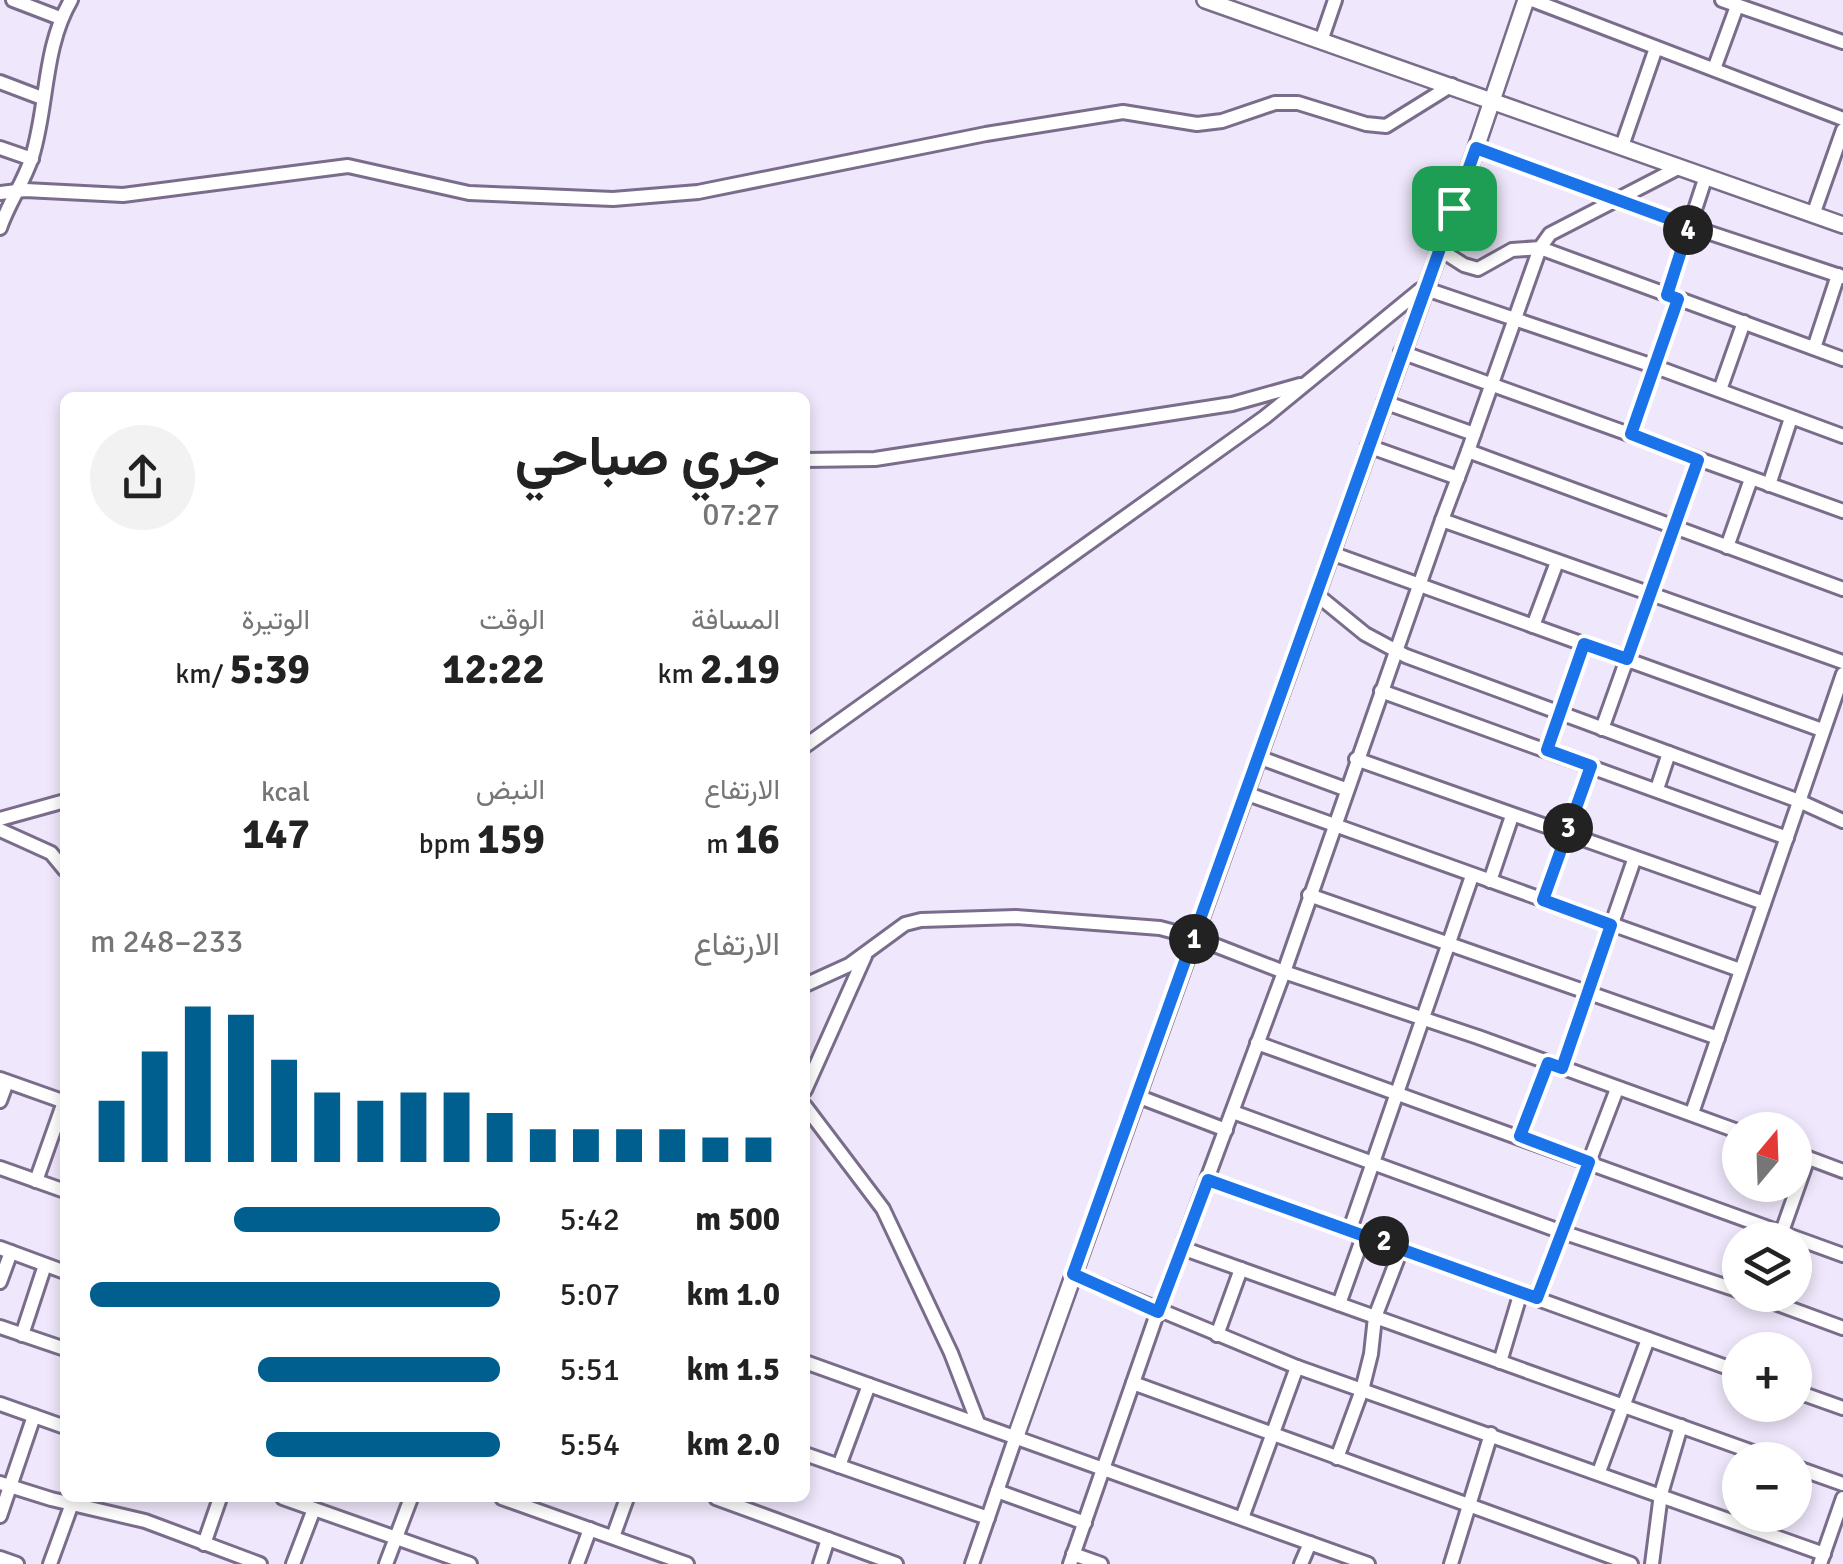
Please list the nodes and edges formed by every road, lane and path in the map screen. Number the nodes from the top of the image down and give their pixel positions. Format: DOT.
graph roads {
  1 [pos="13,0"];
  2 [pos="72,0"];
  3 [pos="1206,0"];
  4 [pos="1335,0"];
  5 [pos="1529,0"];
  6 [pos="1722,0"];
  7 [pos="1737,6"];
  8 [pos="60,18"];
  9 [pos="1321,41"];
  10 [pos="1843,42"];
  11 [pos="1656,48"];
  12 [pos="1714,70"];
  13 [pos="0,82"];
  14 [pos="1452,86"];
  15 [pos="42,98"];
  16 [pos="1492,100"];
  17 [pos="1843,119"];
  18 [pos="1843,130"];
  19 [pos="1622,146"];
  20 [pos="0,148"];
  21 [pos="1476,148"];
  22 [pos="32,159"];
  23 [pos="1680,167"];
  24 [pos="1706,176"];
  25 [pos="18,191"];
  26 [pos="0,193"];
  27 [pos="1616,200"];
  28 [pos="1813,215"];
  29 [pos="1843,225"];
  30 [pos="1689,226"];
  31 [pos="0,228"];
  32 [pos="1540,248"];
  33 [pos="1439,249"];
  34 [pos="1841,276"];
  35 [pos="1425,290"];
  36 [pos="1673,297"];
  37 [pos="1515,318"];
  38 [pos="1744,322"];
  39 [pos="1814,348"];
  40 [pos="1401,352"];
  41 [pos="1843,358"];
  42 [pos="1656,367"];
  43 [pos="1305,383"];
  44 [pos="1493,385"];
  45 [pos="1720,390"];
  46 [pos="1384,402"];
  47 [pos="1791,418"];
  48 [pos="1474,434"];
  49 [pos="1631,434"];
  50 [pos="1843,436"];
  51 [pos="1368,446"];
  52 [pos="1468,451"];
  53 [pos="810,460"];
  54 [pos="1698,460"];
  55 [pos="1458,478"];
  56 [pos="1751,478"];
  57 [pos="1768,485"];
  58 [pos="1843,511"];
  59 [pos="1442,520"];
  60 [pos="1673,528"];
  61 [pos="1727,547"];
  62 [pos="1331,553"];
  63 [pos="1556,562"];
  64 [pos="1419,584"];
  65 [pos="1843,589"];
  66 [pos="1316,594"];
  67 [pos="1650,594"];
  68 [pos="1533,626"];
  69 [pos="1584,644"];
  70 [pos="1396,652"];
  71 [pos="1627,659"];
  72 [pos="1843,662"];
  73 [pos="1843,674"];
  74 [pos="1381,691"];
  75 [pos="1839,696"];
  76 [pos="1560,714"];
  77 [pos="1602,729"];
  78 [pos="1822,730"];
  79 [pos="810,742"];
  80 [pos="1547,750"];
  81 [pos="1669,753"];
  82 [pos="1258,757"];
  83 [pos="1356,759"];
  84 [pos="1591,766"];
  85 [pos="1345,789"];
  86 [pos="1657,789"];
  87 [pos="1245,793"];
  88 [pos="1799,801"];
  89 [pos="60,802"];
  90 [pos="1512,816"];
  91 [pos="0,819"];
  92 [pos="1843,821"];
  93 [pos="1332,827"];
  94 [pos="0,830"];
  95 [pos="1565,836"];
  96 [pos="1786,838"];
  97 [pos="1634,860"];
  98 [pos="60,864"];
  99 [pos="1472,876"];
  100 [pos="1490,882"];
  101 [pos="1310,895"];
  102 [pos="1543,900"];
  103 [pos="1764,903"];
  104 [pos="1611,925"];
  105 [pos="1194,937"];
  106 [pos="1446,944"];
  107 [pos="866,953"];
  108 [pos="1740,970"];
  109 [pos="1284,972"];
  110 [pos="810,983"];
  111 [pos="1587,993"];
  112 [pos="1420,1018"];
  113 [pos="1718,1038"];
  114 [pos="1257,1043"];
  115 [pos="1555,1066"];
  116 [pos="810,1079"];
  117 [pos="4,1080"];
  118 [pos="1618,1090"];
  119 [pos="1396,1092"];
  120 [pos="1137,1096"];
  121 [pos="0,1101"];
  122 [pos="60,1101"];
  123 [pos="1233,1112"];
  124 [pos="60,1113"];
  125 [pos="810,1113"];
  126 [pos="1692,1113"];
  127 [pos="1722,1125"];
  128 [pos="1226,1130"];
  129 [pos="1520,1136"];
  130 [pos="1812,1159"];
  131 [pos="1589,1162"];
  132 [pos="1372,1163"];
  133 [pos="0,1168"];
  134 [pos="1843,1171"];
  135 [pos="1208,1180"];
  136 [pos="36,1181"];
  137 [pos="60,1189"];
  138 [pos="1742,1222"];
  139 [pos="1350,1229"];
  140 [pos="1562,1232"];
  141 [pos="1364,1234"];
  142 [pos="1402,1247"];
  143 [pos="1812,1247"];
  144 [pos="1182,1248"];
  145 [pos="6,1250"];
  146 [pos="1843,1256"];
  147 [pos="45,1264"];
  148 [pos="1242,1269"];
  149 [pos="60,1270"];
  150 [pos="1073,1274"];
  151 [pos="0,1282"];
  152 [pos="1722,1285"];
  153 [pos="1521,1292"];
  154 [pos="1537,1298"];
  155 [pos="1339,1304"];
  156 [pos="1158,1312"];
  157 [pos="1800,1312"];
  158 [pos="1376,1317"];
  159 [pos="0,1327"];
  160 [pos="1843,1328"];
  161 [pos="22,1335"];
  162 [pos="1217,1335"];
  163 [pos="1648,1339"];
  164 [pos="60,1346"];
  165 [pos="1500,1362"];
  166 [pos="810,1364"];
  167 [pos="1722,1366"];
  168 [pos="1297,1368"];
  169 [pos="1133,1383"];
  170 [pos="869,1385"];
  171 [pos="1362,1390"];
  172 [pos="1812,1397"];
  173 [pos="0,1404"];
  174 [pos="1623,1406"];
  175 [pos="1843,1408"];
  176 [pos="34,1416"];
  177 [pos="978,1423"];
  178 [pos="60,1424"];
  179 [pos="1680,1426"];
  180 [pos="1491,1434"];
  181 [pos="1273,1435"];
  182 [pos="1016,1436"];
  183 [pos="1725,1442"];
  184 [pos="810,1456"];
  185 [pos="1337,1458"];
  186 [pos="839,1466"];
  187 [pos="1104,1468"];
  188 [pos="1599,1472"];
  189 [pos="1812,1473"];
  190 [pos="5,1484"];
  191 [pos="1843,1484"];
  192 [pos="997,1491"];
  193 [pos="1661,1494"];
  194 [pos="60,1497"];
  195 [pos="1843,1498"];
  196 [pos="72,1502"];
  197 [pos="80,1502"];
  198 [pos="219,1502"];
  199 [pos="295,1502"];
  200 [pos="409,1502"];
  201 [pos="513,1502"];
  202 [pos="626,1502"];
  203 [pos="731,1502"];
  204 [pos="1467,1506"];
  205 [pos="314,1508"];
  206 [pos="0,1516"];
  207 [pos="988,1518"];
  208 [pos="1242,1518"];
  209 [pos="1839,1520"];
  210 [pos="1085,1523"];
  211 [pos="590,1529"];
  212 [pos="396,1537"];
  213 [pos="614,1537"];
  214 [pos="828,1539"];
  215 [pos="1310,1543"];
  216 [pos="204,1544"];
  217 [pos="0,1558"];
  218 [pos="1072,1559"];
  219 [pos="1821,1559"];
  220 [pos="668,1560"];
  221 [pos="17,1564"];
  222 [pos="52,1564"];
  223 [pos="260,1564"];
  224 [pos="293,1564"];
  225 [pos="386,1564"];
  226 [pos="470,1564"];
  227 [pos="578,1564"];
  228 [pos="687,1564"];
  229 [pos="820,1564"];
  230 [pos="896,1564"];
  231 [pos="972,1564"];
  232 [pos="1100,1564"];
  233 [pos="1302,1564"];
  234 [pos="1368,1564"];
  235 [pos="1451,1564"];
  236 [pos="1632,1564"];
  237 [pos="1652,1564"];
  1 -- 8 [label="street"];
  2 -- 8 [label="street"];
  3 -- 9 [label="street"];
  4 -- 9 [label="street"];
  5 -- 11 [label="street"];
  5 -- 16 [label="street"];
  6 -- 7 [label="street"];
  7 -- 10 [label="street"];
  7 -- 12 [label="street"];
  8 -- 15 [label="street"];
  9 -- 14 [label="street"];
  11 -- 12 [label="street"];
  11 -- 19 [label="street"];
  12 -- 17 [label="street"];
  13 -- 15 [label="street"];
  14 -- 16 [label="street"];
  14 -- 25 [label="street"];
  15 -- 22 [label="street"];
  16 -- 19 [label="street"];
  16 -- 21 [label="street"];
  18 -- 28 [label="street"];
  19 -- 23 [label="street"];
  20 -- 22 [label="street"];
  21 -- 27 [label="street"];
  21 -- 33 [label="street"];
  22 -- 25 [label="street"];
  23 -- 24 [label="street"];
  23 -- 27 [label="street"];
  24 -- 28 [label="street"];
  24 -- 30 [label="street"];
  25 -- 26 [label="street"];
  25 -- 31 [label="street"];
  27 -- 30 [label="street"];
  27 -- 32 [label="street"];
  28 -- 29 [label="street"];
  30 -- 34 [label="street"];
  30 -- 36 [label="street"];
  32 -- 33 [label="street"];
  32 -- 36 [label="street"];
  32 -- 37 [label="street"];
  33 -- 35 [label="street"];
  34 -- 39 [label="street"];
  35 -- 37 [label="street"];
  35 -- 40 [label="street"];
  35 -- 43 [label="street"];
  36 -- 38 [label="street"];
  36 -- 42 [label="street"];
  37 -- 42 [label="street"];
  37 -- 44 [label="street"];
  38 -- 39 [label="street"];
  38 -- 45 [label="street"];
  39 -- 41 [label="street"];
  40 -- 44 [label="street"];
  40 -- 46 [label="street"];
  42 -- 45 [label="street"];
  42 -- 49 [label="street"];
  43 -- 53 [label="street"];
  43 -- 79 [label="street"];
  44 -- 48 [label="street"];
  44 -- 49 [label="street"];
  45 -- 47 [label="street"];
  46 -- 48 [label="street"];
  46 -- 51 [label="street"];
  47 -- 50 [label="street"];
  47 -- 57 [label="street"];
  48 -- 52 [label="street"];
  49 -- 54 [label="street"];
  51 -- 55 [label="street"];
  51 -- 62 [label="street"];
  52 -- 55 [label="street"];
  52 -- 60 [label="street"];
  54 -- 56 [label="street"];
  54 -- 60 [label="street"];
  55 -- 59 [label="street"];
  56 -- 57 [label="street"];
  56 -- 61 [label="street"];
  57 -- 58 [label="street"];
  59 -- 63 [label="street"];
  59 -- 64 [label="street"];
  60 -- 61 [label="street"];
  60 -- 67 [label="street"];
  61 -- 65 [label="street"];
  62 -- 64 [label="street"];
  62 -- 66 [label="street"];
  63 -- 67 [label="street"];
  63 -- 68 [label="street"];
  64 -- 68 [label="street"];
  64 -- 70 [label="street"];
  66 -- 70 [label="street"];
  66 -- 82 [label="street"];
  67 -- 71 [label="street"];
  67 -- 72 [label="street"];
  68 -- 69 [label="street"];
  69 -- 71 [label="street"];
  69 -- 76 [label="street"];
  70 -- 74 [label="street"];
  70 -- 76 [label="street"];
  71 -- 77 [label="street"];
  71 -- 78 [label="street"];
  73 -- 75 [label="street"];
  74 -- 80 [label="street"];
  74 -- 83 [label="street"];
  75 -- 78 [label="street"];
  76 -- 77 [label="street"];
  76 -- 80 [label="street"];
  77 -- 81 [label="street"];
  78 -- 88 [label="street"];
  80 -- 84 [label="street"];
  81 -- 86 [label="street"];
  81 -- 88 [label="street"];
  82 -- 85 [label="street"];
  82 -- 87 [label="street"];
  83 -- 85 [label="street"];
  83 -- 90 [label="street"];
  84 -- 86 [label="street"];
  84 -- 95 [label="street"];
  85 -- 93 [label="street"];
  86 -- 96 [label="street"];
  87 -- 93 [label="street"];
  87 -- 105 [label="street"];
  88 -- 92 [label="street"];
  88 -- 96 [label="street"];
  89 -- 91 [label="street"];
  90 -- 95 [label="street"];
  90 -- 100 [label="street"];
  93 -- 99 [label="street"];
  93 -- 101 [label="street"];
  94 -- 98 [label="street"];
  95 -- 97 [label="street"];
  95 -- 102 [label="street"];
  96 -- 103 [label="street"];
  97 -- 103 [label="street"];
  97 -- 104 [label="street"];
  99 -- 100 [label="street"];
  99 -- 106 [label="street"];
  100 -- 102 [label="street"];
  101 -- 106 [label="street"];
  101 -- 109 [label="street"];
  102 -- 104 [label="street"];
  103 -- 108 [label="street"];
  104 -- 108 [label="street"];
  104 -- 111 [label="street"];
  105 -- 107 [label="street"];
  105 -- 109 [label="street"];
  105 -- 120 [label="street"];
  106 -- 111 [label="street"];
  106 -- 112 [label="street"];
  107 -- 110 [label="street"];
  107 -- 116 [label="street"];
  108 -- 113 [label="street"];
  109 -- 112 [label="street"];
  109 -- 114 [label="street"];
  111 -- 113 [label="street"];
  111 -- 115 [label="street"];
  112 -- 115 [label="street"];
  112 -- 119 [label="street"];
  113 -- 126 [label="street"];
  114 -- 119 [label="street"];
  114 -- 123 [label="street"];
  115 -- 118 [label="street"];
  115 -- 129 [label="street"];
  117 -- 121 [label="street"];
  117 -- 122 [label="street"];
  118 -- 126 [label="street"];
  118 -- 131 [label="street"];
  119 -- 129 [label="street"];
  119 -- 132 [label="street"];
  120 -- 128 [label="street"];
  120 -- 150 [label="street"];
  123 -- 128 [label="street"];
  123 -- 132 [label="street"];
  124 -- 136 [label="street"];
  125 -- 177 [label="street"];
  126 -- 127 [label="street"];
  128 -- 135 [label="street"];
  129 -- 131 [label="street"];
  130 -- 134 [label="street"];
  131 -- 138 [label="street"];
  131 -- 140 [label="street"];
  132 -- 139 [label="street"];
  132 -- 140 [label="street"];
  133 -- 136 [label="street"];
  135 -- 139 [label="street"];
  135 -- 144 [label="street"];
  136 -- 137 [label="street"];
  139 -- 141 [label="street"];
  140 -- 152 [label="street"];
  140 -- 154 [label="street"];
  141 -- 142 [label="street"];
  141 -- 155 [label="street"];
  142 -- 153 [label="street"];
  142 -- 158 [label="street"];
  143 -- 146 [label="street"];
  144 -- 148 [label="street"];
  144 -- 156 [label="street"];
  145 -- 147 [label="street"];
  145 -- 151 [label="street"];
  147 -- 149 [label="street"];
  147 -- 161 [label="street"];
  148 -- 155 [label="street"];
  148 -- 162 [label="street"];
  150 -- 156 [label="street"];
  150 -- 182 [label="street"];
  153 -- 154 [label="street"];
  153 -- 165 [label="street"];
  154 -- 163 [label="street"];
  155 -- 158 [label="street"];
  156 -- 162 [label="street"];
  156 -- 169 [label="street"];
  157 -- 160 [label="street"];
  158 -- 165 [label="street"];
  158 -- 171 [label="street"];
  159 -- 161 [label="street"];
  161 -- 164 [label="street"];
  162 -- 168 [label="street"];
  163 -- 167 [label="street"];
  163 -- 174 [label="street"];
  165 -- 174 [label="street"];
  166 -- 170 [label="street"];
  168 -- 171 [label="street"];
  168 -- 181 [label="street"];
  169 -- 181 [label="street"];
  169 -- 187 [label="street"];
  170 -- 177 [label="street"];
  170 -- 186 [label="street"];
  171 -- 180 [label="street"];
  171 -- 185 [label="street"];
  172 -- 175 [label="street"];
  173 -- 176 [label="street"];
  174 -- 179 [label="street"];
  174 -- 188 [label="street"];
  176 -- 178 [label="street"];
  176 -- 190 [label="street"];
  177 -- 182 [label="street"];
  179 -- 183 [label="street"];
  179 -- 193 [label="street"];
  180 -- 188 [label="street"];
  180 -- 204 [label="street"];
  181 -- 185 [label="street"];
  181 -- 208 [label="street"];
  182 -- 187 [label="street"];
  182 -- 192 [label="street"];
  184 -- 186 [label="street"];
  185 -- 204 [label="street"];
  186 -- 207 [label="street"];
  187 -- 208 [label="street"];
  187 -- 210 [label="street"];
  188 -- 193 [label="street"];
  189 -- 191 [label="street"];
  190 -- 194 [label="street"];
  190 -- 206 [label="street"];
  192 -- 207 [label="street"];
  192 -- 210 [label="street"];
  193 -- 219 [label="street"];
  193 -- 237 [label="street"];
  195 -- 209 [label="street"];
  196 -- 222 [label="street"];
  197 -- 216 [label="street"];
  198 -- 216 [label="street"];
  199 -- 205 [label="street"];
  200 -- 212 [label="street"];
  201 -- 211 [label="street"];
  202 -- 213 [label="street"];
  203 -- 214 [label="street"];
  204 -- 235 [label="street"];
  204 -- 236 [label="street"];
  205 -- 212 [label="street"];
  205 -- 224 [label="street"];
  207 -- 231 [label="street"];
  208 -- 215 [label="street"];
  209 -- 219 [label="street"];
  210 -- 218 [label="street"];
  211 -- 213 [label="street"];
  211 -- 227 [label="street"];
  212 -- 225 [label="street"];
  212 -- 226 [label="street"];
  213 -- 220 [label="street"];
  214 -- 229 [label="street"];
  214 -- 230 [label="street"];
  215 -- 233 [label="street"];
  215 -- 234 [label="street"];
  216 -- 223 [label="street"];
  217 -- 221 [label="street"];
  218 -- 232 [label="street"];
  220 -- 228 [label="street"];
}
